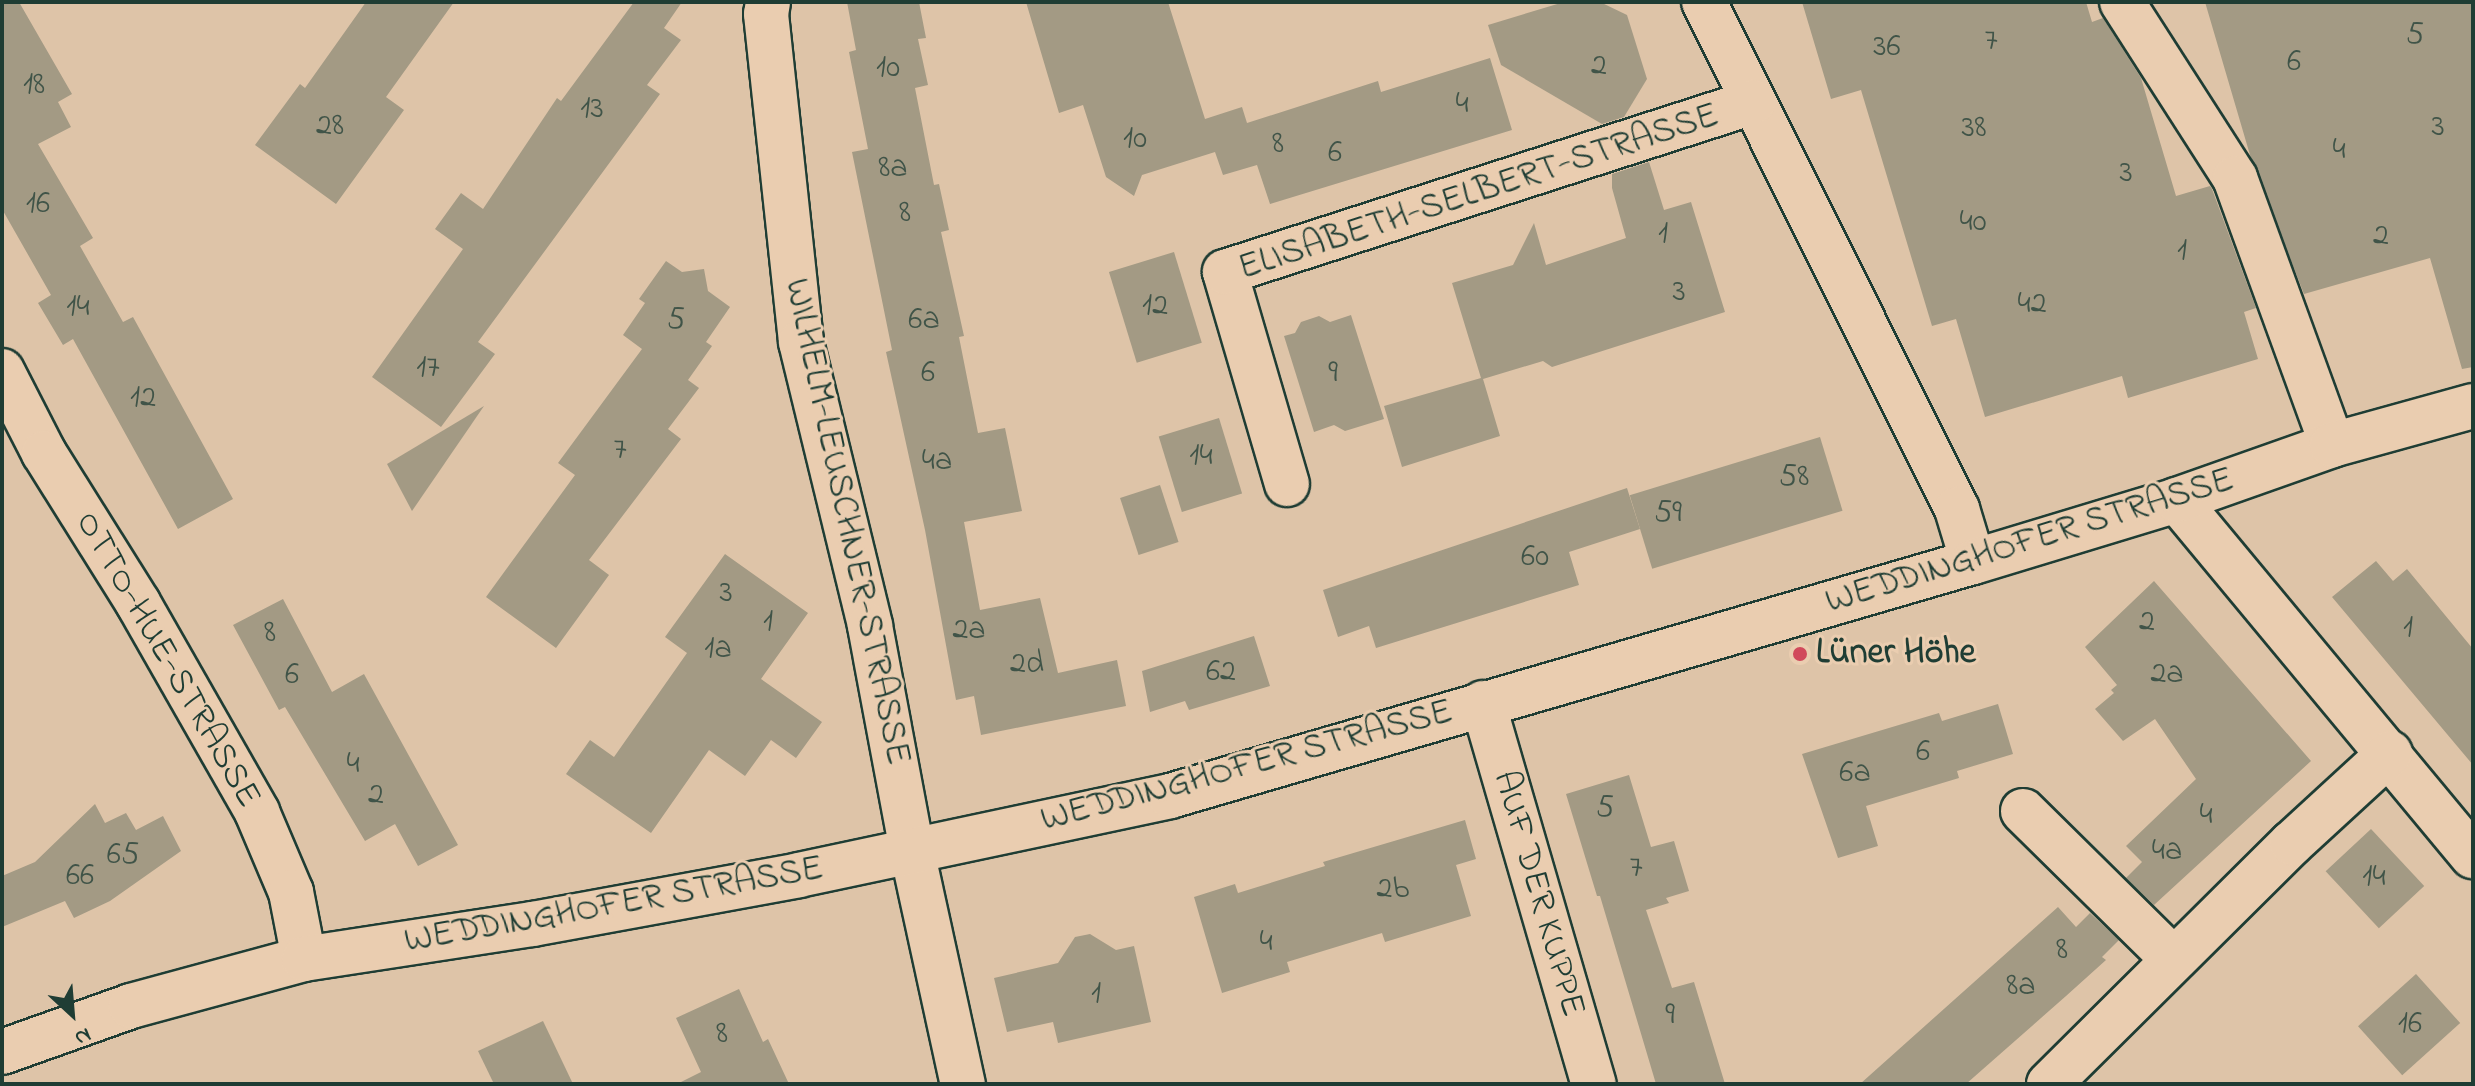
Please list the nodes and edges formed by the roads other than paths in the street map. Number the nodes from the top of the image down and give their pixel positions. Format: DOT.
graph roads {
  1 [pos="768,2"];
  2 [pos="1704,2"];
  3 [pos="2122,2"];
  4 [pos="1753,102"];
  5 [pos="2,371"];
  6 [pos="2473,406"];
  7 [pos="2332,445"];
  8 [pos="1287,484"];
  9 [pos="2177,500"];
  10 [pos="1973,562"];
  11 [pos="1483,703"];
  12 [pos="2390,753"];
  13 [pos="2023,811"];
  14 [pos="912,851"];
  15 [pos="2473,856"];
  16 [pos="304,959"];
  17 [pos="2173,959"];
  18 [pos="2,1052"];
  19 [pos="963,1084"];
  20 [pos="1594,1084"];
  21 [pos="2049,1084"];
  1 -- 14 [label="street, WILHELM-LEUSCHNER-STRASSE"];
  2 -- 4 [label="street"];
  3 -- 7 [label="street"];
  4 -- 8 [label="street, ELISABETH-SELBERT-STRASSE"];
  4 -- 10 [label="street"];
  5 -- 16 [label="street, OTTO-HUE-STRASSE"];
  6 -- 7 [label="street, WEDDINGHOFER STRASSE"];
  7 -- 9 [label="street, WEDDINGHOFER STRASSE"];
  9 -- 10 [label="street, WEDDINGHOFER STRASSE"];
  9 -- 12 [label="street"];
  10 -- 11 [label="street, WEDDINGHOFER STRASSE"];
  11 -- 14 [label="street, WEDDINGHOFER STRASSE"];
  11 -- 20 [label="street, AUF DER KUPPE"];
  12 -- 15 [label="street"];
  12 -- 17 [label="street"];
  13 -- 17 [label="street"];
  14 -- 16 [label="street, WEDDINGHOFER STRASSE"];
  14 -- 19 [label="street, WILHELM-LEUSCHNER-STRASSE"];
  16 -- 18 [label="street, WEDDINGHOFER STRASSE"];
  17 -- 21 [label="street"];
}
